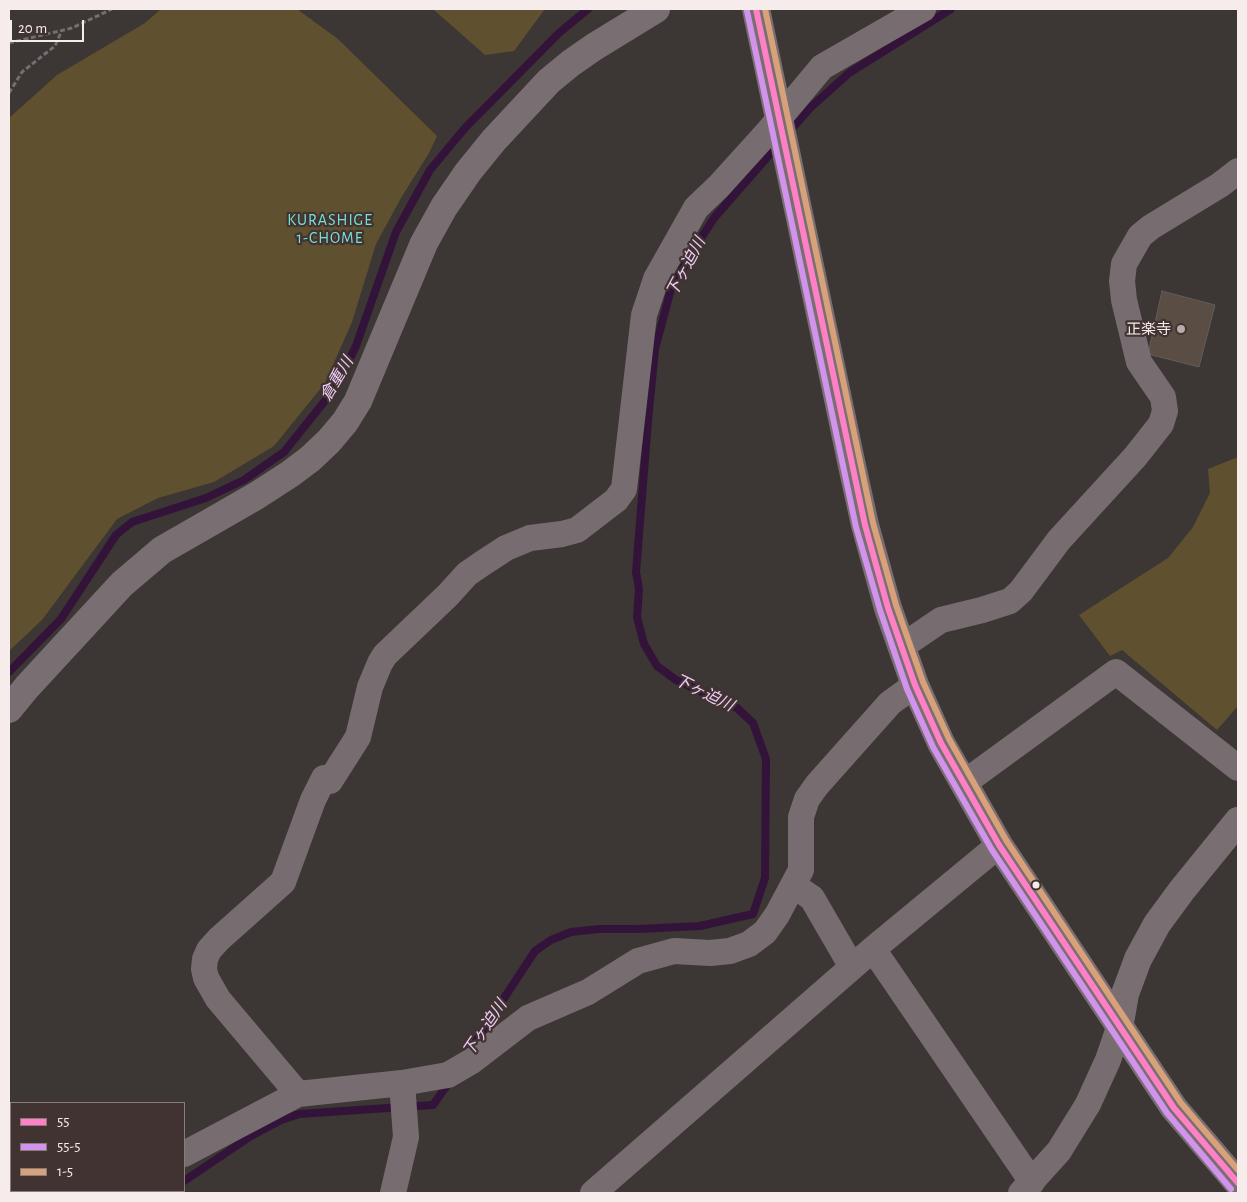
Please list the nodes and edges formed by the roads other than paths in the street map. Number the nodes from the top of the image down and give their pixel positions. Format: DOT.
graph roads {
  1 [pos="656,9"];
  2 [pos="756,9"];
  3 [pos="923,9"];
  4 [pos="779,119"];
  5 [pos="1238,171"];
  6 [pos="901,647"];
  7 [pos="915,685"];
  8 [pos="9,709"];
  9 [pos="1238,768"];
  10 [pos="964,784"];
  11 [pos="1238,821"];
  12 [pos="999,845"];
  13 [pos="794,885"];
  14 [pos="873,948"];
  15 [pos="852,967"];
  16 [pos="1119,1028"];
  17 [pos="402,1086"];
  18 [pos="298,1094"];
  19 [pos="185,1153"];
  20 [pos="1238,1182"];
  21 [pos="1026,1187"];
  22 [pos="393,1193"];
  23 [pos="593,1193"];
  1 -- 8 [label="street"];
  2 -- 4 [label="street"];
  3 -- 4 [label="street"];
  4 -- 6 [label="street"];
  4 -- 18 [label="street"];
  5 -- 6 [label="street"];
  6 -- 7 [label="street"];
  7 -- 10 [label="street"];
  7 -- 13 [label="street"];
  9 -- 10 [label="street"];
  10 -- 12 [label="street"];
  11 -- 16 [label="street"];
  12 -- 14 [label="street"];
  12 -- 16 [label="street"];
  13 -- 15 [label="street"];
  13 -- 17 [label="street"];
  14 -- 15 [label="street"];
  14 -- 21 [label="street"];
  15 -- 23 [label="street"];
  16 -- 20 [label="street"];
  16 -- 21 [label="street"];
  17 -- 18 [label="street"];
  17 -- 22 [label="street"];
  18 -- 19 [label="street"];
}
